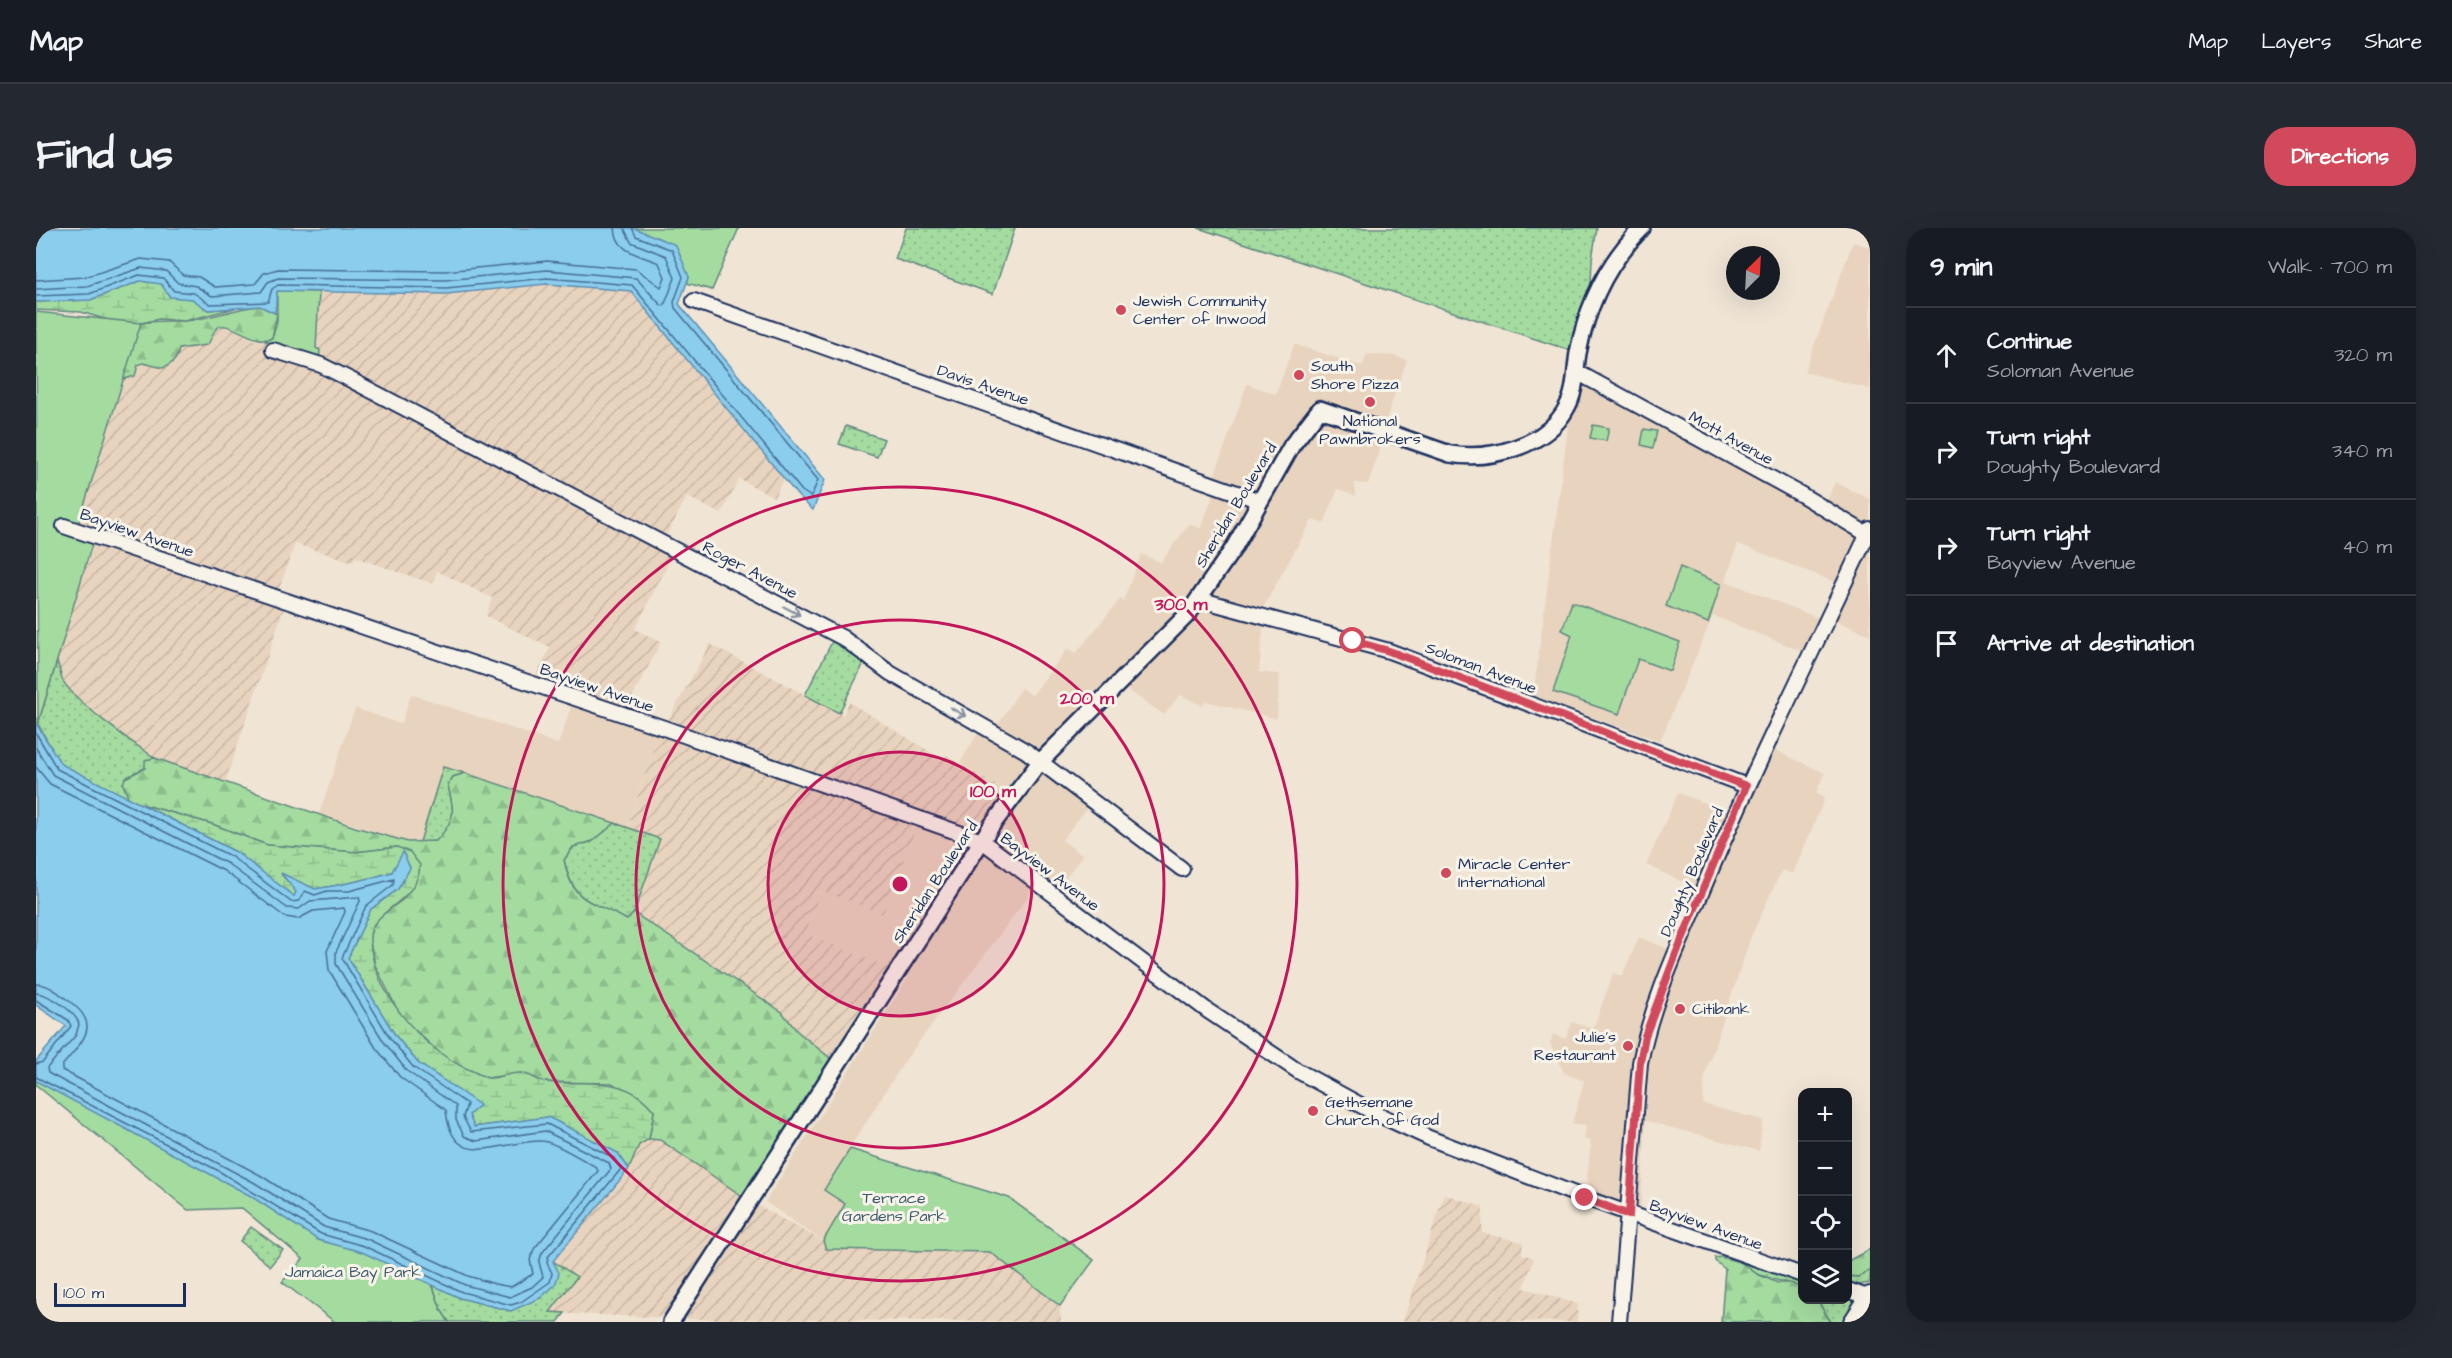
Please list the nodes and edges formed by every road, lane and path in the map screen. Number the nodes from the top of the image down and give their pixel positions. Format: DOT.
graph roads {
  1 [pos="1642,228"];
  2 [pos="694,301"];
  3 [pos="273,350"];
  4 [pos="1575,371"];
  5 [pos="1260,501"];
  6 [pos="64,526"];
  7 [pos="1869,533"];
  8 [pos="1198,599"];
  9 [pos="1040,762"];
  10 [pos="1746,786"];
  11 [pos="982,841"];
  12 [pos="1182,869"];
  13 [pos="1629,1215"];
  14 [pos="1798,1273"];
  15 [pos="1852,1291"];
  16 [pos="1870,1297"];
  17 [pos="673,1319"];
  18 [pos="1619,1322"];
  19 [pos="1853,1322"];
  1 -- 4 [label="main road, Sheridan Boulevard"];
  2 -- 5 [label="street, Davis Avenue"];
  3 -- 9 [label="street, Roger Avenue, one-way"];
  4 -- 5 [label="main road, Sheridan Boulevard"];
  4 -- 7 [label="street, Mott Avenue"];
  5 -- 8 [label="main road, Sheridan Boulevard"];
  6 -- 11 [label="street, Bayview Avenue"];
  7 -- 10 [label="street, Doughty Boulevard"];
  8 -- 9 [label="main road, Sheridan Boulevard"];
  8 -- 10 [label="street, Soloman Avenue"];
  9 -- 11 [label="main road, Sheridan Boulevard"];
  9 -- 12 [label="street, Roger Avenue"];
  10 -- 13 [label="street, Doughty Boulevard"];
  11 -- 13 [label="street, Bayview Avenue"];
  11 -- 17 [label="main road, Sheridan Boulevard"];
  13 -- 14 [label="street, Bayview Avenue"];
  13 -- 18 [label="street, Doughty Boulevard"];
  15 -- 16 [label="street"];
  16 -- 19 [label="highway"];
}
